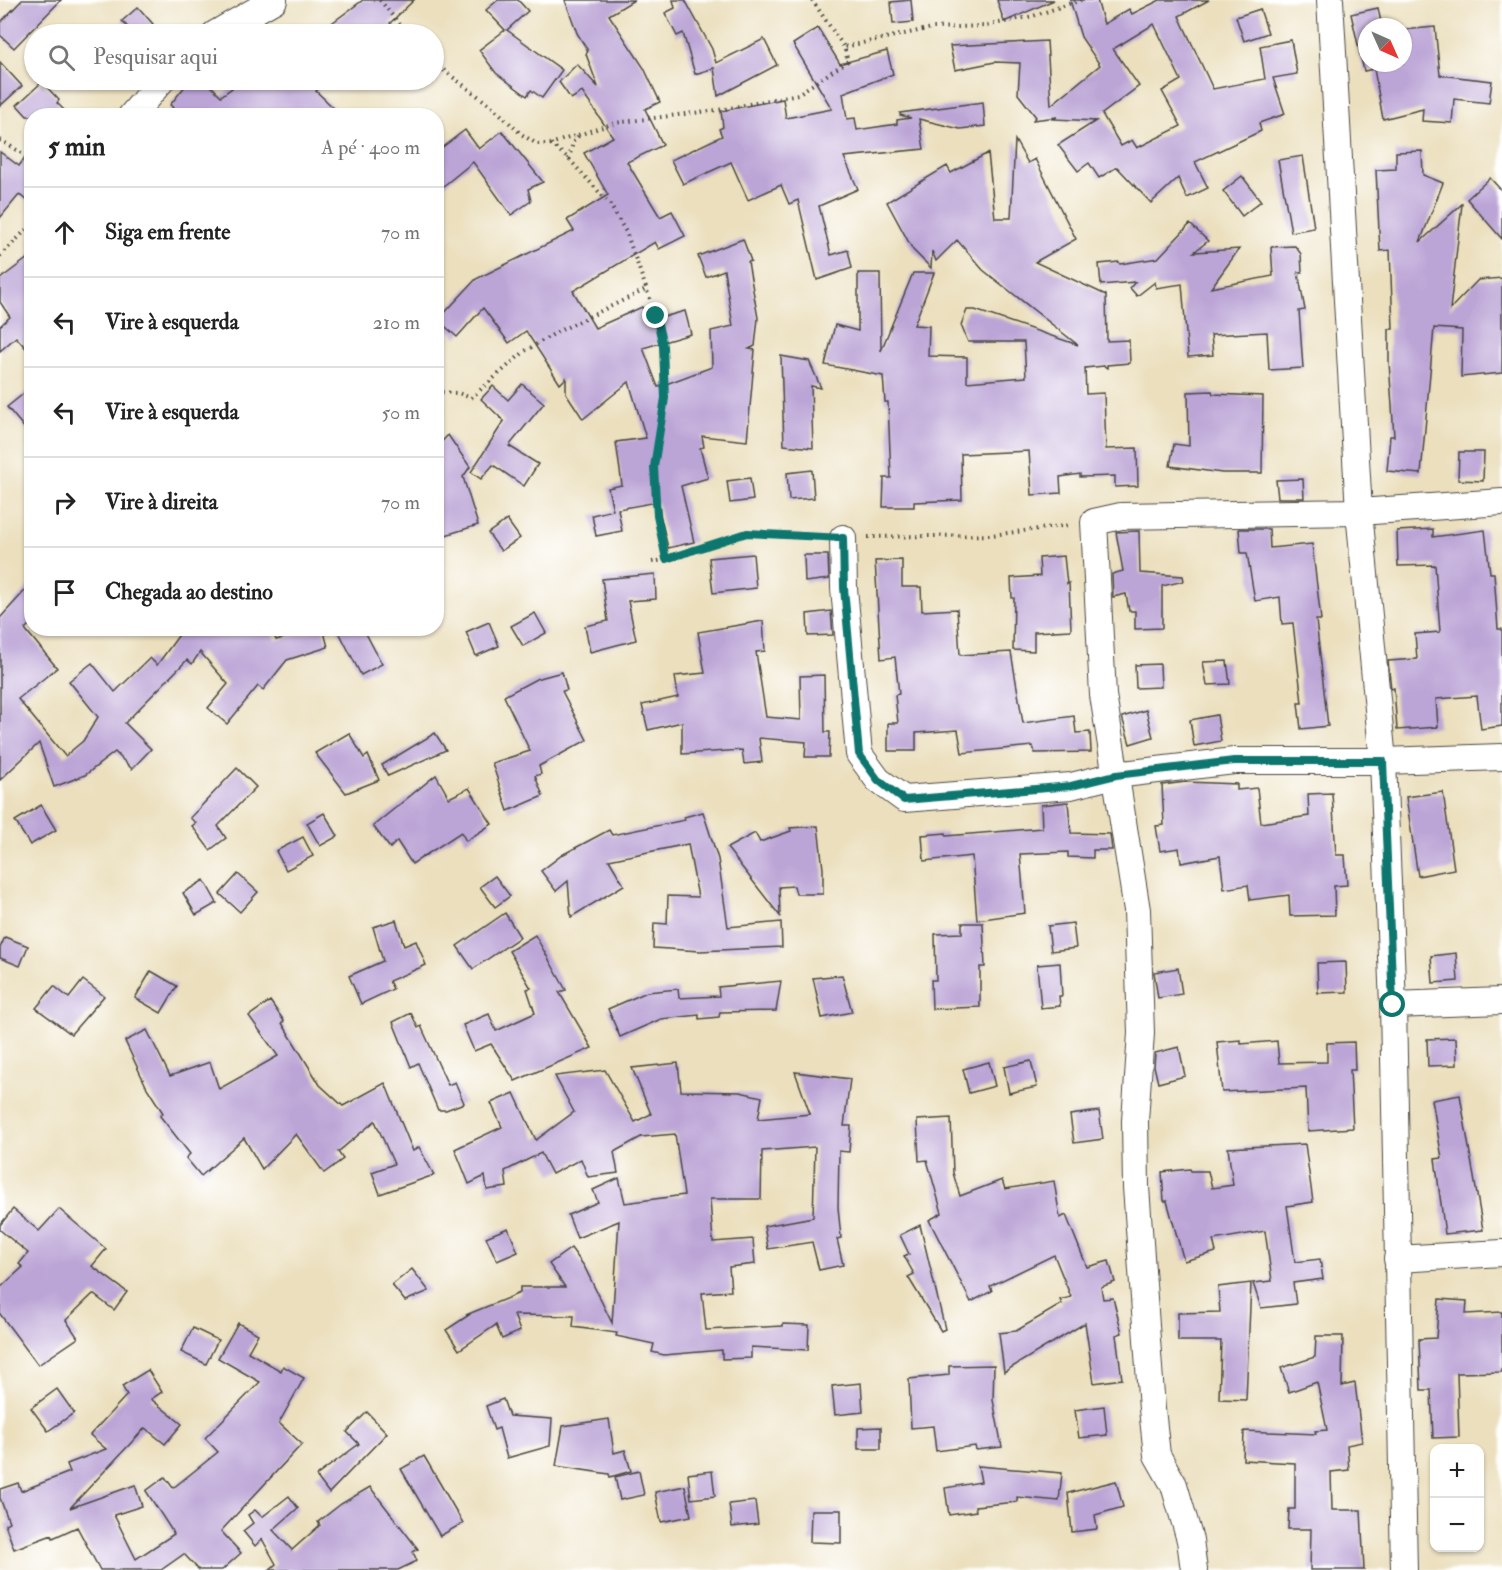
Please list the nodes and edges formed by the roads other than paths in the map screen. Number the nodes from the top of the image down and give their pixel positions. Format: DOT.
graph roads {
  1 [pos="274,0"];
  2 [pos="1330,0"];
  3 [pos="232,24"];
  4 [pos="153,90"];
  5 [pos="138,108"];
  6 [pos="1502,502"];
  7 [pos="1359,512"];
  8 [pos="843,538"];
  9 [pos="1502,757"];
  10 [pos="1383,761"];
  11 [pos="1116,775"];
  12 [pos="1502,1001"];
  13 [pos="1393,1005"];
  14 [pos="1502,1253"];
  15 [pos="1397,1259"];
  16 [pos="1194,1570"];
  17 [pos="1404,1570"];
  1 -- 3 [label="street"];
  2 -- 7 [label="street"];
  4 -- 5 [label="street"];
  6 -- 7 [label="street"];
  7 -- 10 [label="street"];
  7 -- 11 [label="street"];
  8 -- 11 [label="street"];
  9 -- 10 [label="street"];
  10 -- 11 [label="street"];
  10 -- 13 [label="street"];
  11 -- 16 [label="street"];
  12 -- 13 [label="street"];
  13 -- 15 [label="street"];
  14 -- 15 [label="street"];
  15 -- 17 [label="street"];
}
